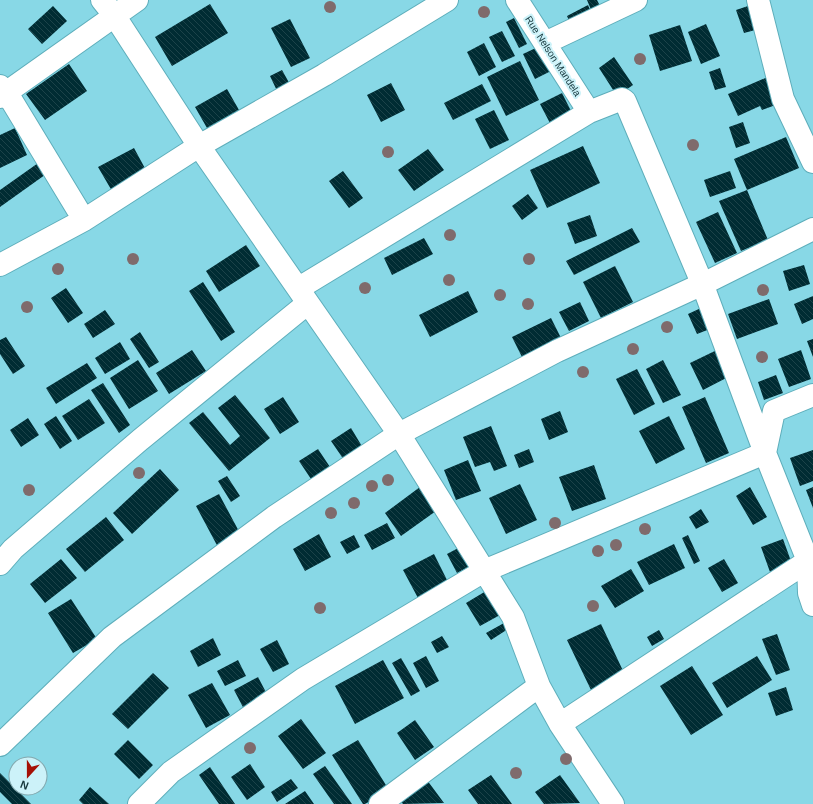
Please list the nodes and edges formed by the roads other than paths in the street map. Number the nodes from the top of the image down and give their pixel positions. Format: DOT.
graph roads {
  1 [pos="137,0"];
  2 [pos="447,0"];
  3 [pos="517,0"];
  4 [pos="636,0"];
  5 [pos="758,0"];
  6 [pos="108,8"];
  7 [pos="545,43"];
  8 [pos="2,92"];
  9 [pos="589,112"];
  10 [pos="199,146"];
  11 [pos="813,162"];
  12 [pos="84,220"];
  13 [pos="813,229"];
  14 [pos="0,266"];
  15 [pos="702,283"];
  16 [pos="303,296"];
  17 [pos="813,395"];
  18 [pos="399,434"];
  19 [pos="765,453"];
  20 [pos="808,561"];
  21 [pos="0,564"];
  22 [pos="484,571"];
  23 [pos="813,605"];
  24 [pos="539,686"];
  25 [pos="560,724"];
  26 [pos="0,745"];
  27 [pos="139,804"];
  28 [pos="380,804"];
  29 [pos="613,804"];
  1 -- 6 [label="street"];
  2 -- 10 [label="street"];
  3 -- 7 [label="street, Rue Nelson Mandela"];
  4 -- 7 [label="street"];
  5 -- 11 [label="street"];
  6 -- 8 [label="street"];
  6 -- 10 [label="street"];
  7 -- 9 [label="street, Rue Nelson Mandela"];
  8 -- 12 [label="street"];
  9 -- 15 [label="street"];
  9 -- 16 [label="street"];
  10 -- 12 [label="street"];
  10 -- 16 [label="street"];
  12 -- 14 [label="street"];
  13 -- 15 [label="street"];
  15 -- 18 [label="street"];
  15 -- 19 [label="street"];
  16 -- 18 [label="street"];
  16 -- 21 [label="street"];
  17 -- 19 [label="street"];
  18 -- 22 [label="street"];
  18 -- 26 [label="street"];
  19 -- 20 [label="street"];
  19 -- 22 [label="street"];
  20 -- 23 [label="street"];
  20 -- 25 [label="street"];
  22 -- 24 [label="street"];
  22 -- 27 [label="street"];
  24 -- 25 [label="street"];
  24 -- 28 [label="street"];
  25 -- 29 [label="street"];
}
